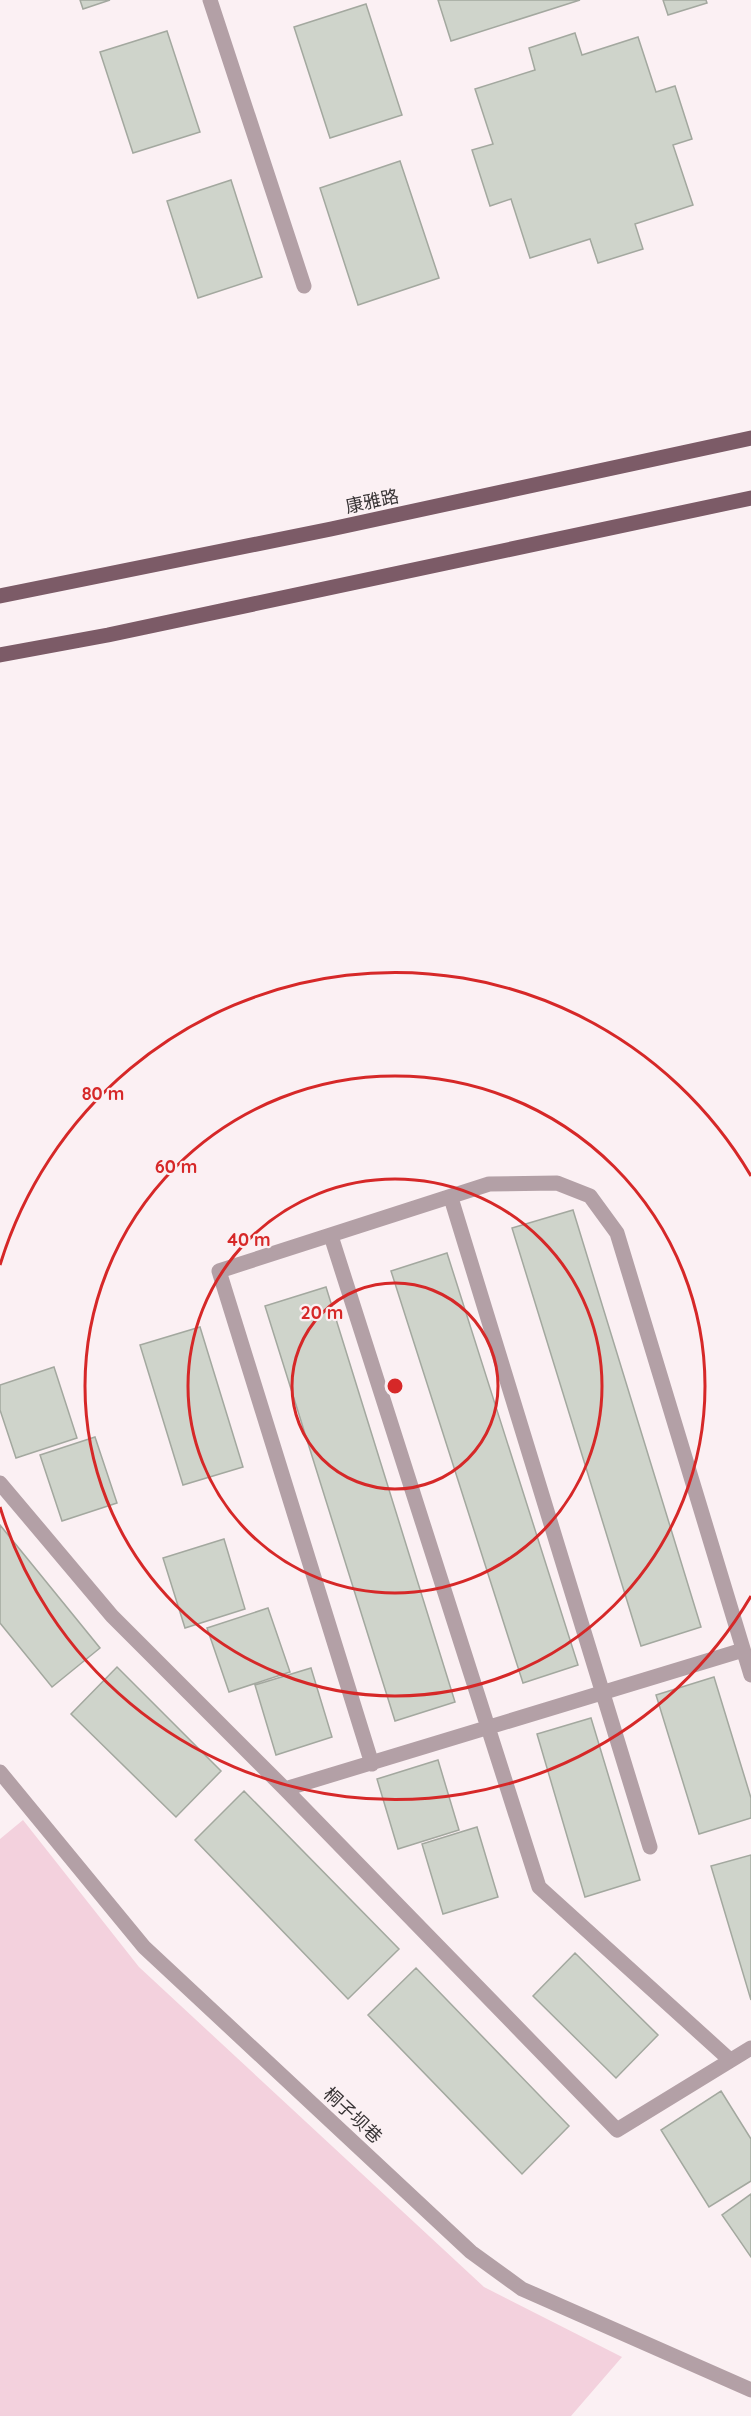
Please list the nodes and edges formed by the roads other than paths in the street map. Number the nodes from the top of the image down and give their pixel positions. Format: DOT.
graph roads {
  1 [pos="210,0"];
  2 [pos="304,286"];
  3 [pos="751,438"];
  4 [pos="751,498"];
  5 [pos="0,596"];
  6 [pos="0,655"];
  7 [pos="451,1198"];
  8 [pos="331,1236"];
  9 [pos="0,1483"];
  10 [pos="743,1650"];
  11 [pos="751,1675"];
  12 [pos="603,1693"];
  13 [pos="487,1728"];
  14 [pos="372,1764"];
  15 [pos="0,1772"];
  16 [pos="285,1789"];
  17 [pos="650,1847"];
  18 [pos="751,2048"];
  19 [pos="730,2060"];
  20 [pos="751,2391"];
  1 -- 2 [label="street"];
  3 -- 5 [label="main road, 康雅路"];
  4 -- 6 [label="main road"];
  7 -- 8 [label="street"];
  7 -- 10 [label="street"];
  7 -- 12 [label="street"];
  8 -- 13 [label="street"];
  8 -- 14 [label="street"];
  9 -- 16 [label="street"];
  10 -- 11 [label="street"];
  10 -- 12 [label="street"];
  12 -- 13 [label="street"];
  12 -- 17 [label="street"];
  13 -- 14 [label="street"];
  13 -- 19 [label="street"];
  14 -- 16 [label="street"];
  15 -- 20 [label="street, 桐子坝巷"];
  16 -- 19 [label="street"];
  18 -- 19 [label="street"];
}
